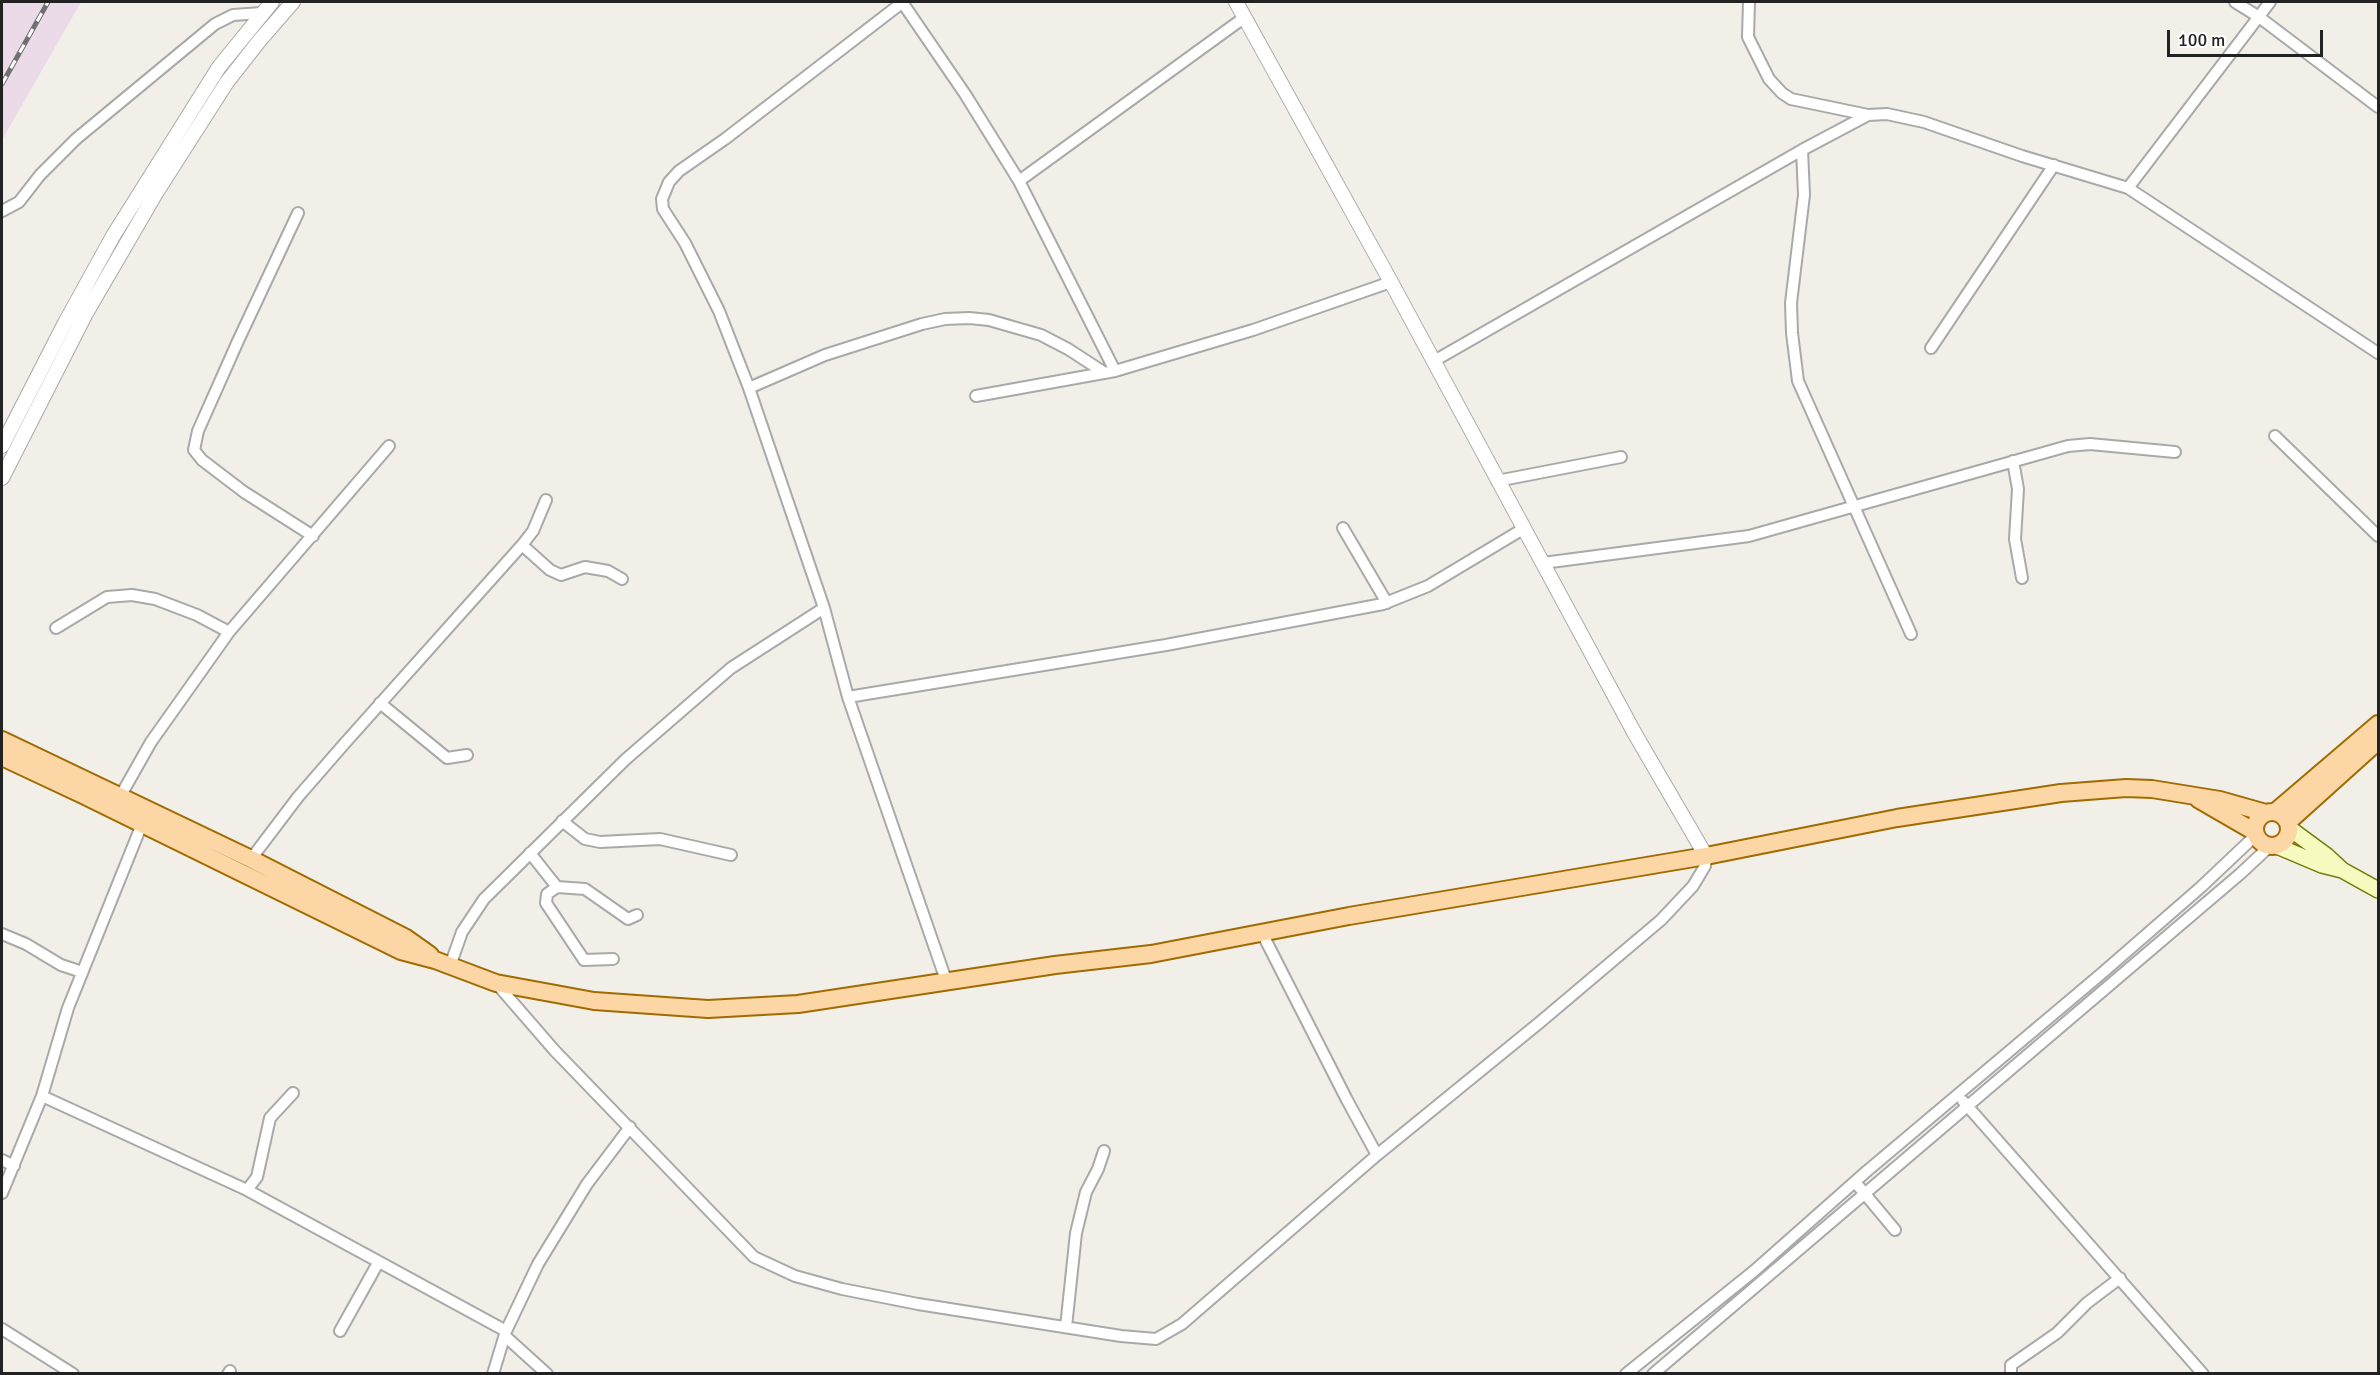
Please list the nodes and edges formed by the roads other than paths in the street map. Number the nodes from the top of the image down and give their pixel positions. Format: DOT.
graph roads {
  1 [pos="272,2"];
  2 [pos="293,2"];
  3 [pos="903,2"];
  4 [pos="1236,2"];
  5 [pos="1749,2"];
  6 [pos="2235,2"];
  7 [pos="2270,2"];
  8 [pos="262,13"];
  9 [pos="2259,17"];
  10 [pos="1245,18"];
  11 [pos="2378,104"];
  12 [pos="1868,115"];
  13 [pos="1802,150"];
  14 [pos="2054,165"];
  15 [pos="1019,181"];
  16 [pos="2128,188"];
  17 [pos="2,211"];
  18 [pos="298,213"];
  19 [pos="107,247"];
  20 [pos="120,254"];
  21 [pos="1391,282"];
  22 [pos="1931,348"];
  23 [pos="2379,353"];
  24 [pos="1434,361"];
  25 [pos="1110,372"];
  26 [pos="749,388"];
  27 [pos="976,396"];
  28 [pos="2275,436"];
  29 [pos="2,446"];
  30 [pos="389,446"];
  31 [pos="2175,452"];
  32 [pos="1621,457"];
  33 [pos="2013,460"];
  34 [pos="2,478"];
  35 [pos="1497,481"];
  36 [pos="546,500"];
  37 [pos="1856,507"];
  38 [pos="1343,528"];
  39 [pos="1523,530"];
  40 [pos="313,536"];
  41 [pos="2379,536"];
  42 [pos="522,545"];
  43 [pos="1543,563"];
  44 [pos="2022,578"];
  45 [pos="622,579"];
  46 [pos="1387,603"];
  47 [pos="824,608"];
  48 [pos="56,628"];
  49 [pos="229,632"];
  50 [pos="1911,634"];
  51 [pos="848,697"];
  52 [pos="380,703"];
  53 [pos="2379,724"];
  54 [pos="2,740"];
  55 [pos="2379,741"];
  56 [pos="468,755"];
  57 [pos="2,757"];
  58 [pos="54,773"];
  59 [pos="2190,794"];
  60 [pos="121,795"];
  61 [pos="2280,819"];
  62 [pos="562,821"];
  63 [pos="150,822"];
  64 [pos="2255,833"];
  65 [pos="2273,846"];
  66 [pos="530,854"];
  67 [pos="731,855"];
  68 [pos="1706,856"];
  69 [pos="251,859"];
  70 [pos="2342,870"];
  71 [pos="557,887"];
  72 [pos="2379,890"];
  73 [pos="637,915"];
  74 [pos="1262,933"];
  75 [pos="2,934"];
  76 [pos="613,959"];
  77 [pos="443,963"];
  78 [pos="82,972"];
  79 [pos="947,982"];
  80 [pos="496,983"];
  81 [pos="293,1093"];
  82 [pos="1957,1095"];
  83 [pos="42,1096"];
  84 [pos="1967,1106"];
  85 [pos="630,1127"];
  86 [pos="1104,1151"];
  87 [pos="1891,1151"];
  88 [pos="1377,1155"];
  89 [pos="2,1160"];
  90 [pos="1901,1162"];
  91 [pos="14,1166"];
  92 [pos="1855,1182"];
  93 [pos="247,1190"];
  94 [pos="2,1193"];
  95 [pos="1865,1194"];
  96 [pos="1895,1230"];
  97 [pos="378,1263"];
  98 [pos="2120,1278"];
  99 [pos="1730,1290"];
  100 [pos="1738,1301"];
  101 [pos="1066,1327"];
  102 [pos="2,1329"];
  103 [pos="340,1331"];
  104 [pos="505,1334"];
  105 [pos="73,1374"];
  106 [pos="493,1374"];
  107 [pos="547,1374"];
  108 [pos="1626,1374"];
  109 [pos="1653,1374"];
  110 [pos="2011,1374"];
  111 [pos="2203,1374"];
  1 -- 8 [label="street"];
  2 -- 20 [label="street"];
  3 -- 15 [label="street"];
  3 -- 26 [label="street"];
  4 -- 10 [label="street"];
  5 -- 12 [label="street"];
  6 -- 9 [label="street"];
  7 -- 9 [label="street"];
  8 -- 17 [label="street"];
  8 -- 19 [label="street"];
  9 -- 11 [label="street"];
  9 -- 16 [label="street"];
  10 -- 15 [label="street"];
  10 -- 21 [label="street"];
  12 -- 13 [label="street"];
  12 -- 14 [label="street"];
  13 -- 24 [label="street"];
  13 -- 37 [label="street"];
  14 -- 16 [label="street"];
  14 -- 22 [label="street"];
  15 -- 25 [label="street"];
  16 -- 23 [label="street"];
  18 -- 40 [label="street"];
  19 -- 20 [label="street"];
  19 -- 29 [label="street"];
  20 -- 34 [label="street"];
  21 -- 24 [label="street"];
  21 -- 25 [label="street"];
  24 -- 35 [label="street"];
  25 -- 26 [label="street"];
  25 -- 27 [label="street"];
  26 -- 47 [label="street"];
  28 -- 41 [label="street"];
  30 -- 40 [label="street"];
  31 -- 33 [label="street"];
  32 -- 35 [label="street"];
  33 -- 37 [label="street"];
  33 -- 44 [label="street"];
  35 -- 39 [label="street"];
  36 -- 42 [label="street"];
  37 -- 43 [label="street"];
  37 -- 50 [label="street"];
  38 -- 46 [label="street"];
  39 -- 43 [label="street"];
  39 -- 46 [label="street"];
  40 -- 49 [label="street"];
  42 -- 45 [label="street"];
  42 -- 52 [label="street"];
  43 -- 68 [label="street"];
  46 -- 51 [label="street"];
  47 -- 51 [label="street"];
  47 -- 62 [label="street"];
  48 -- 49 [label="street"];
  49 -- 60 [label="street"];
  51 -- 79 [label="street"];
  52 -- 56 [label="street"];
  52 -- 69 [label="street"];
  53 -- 61 [label="main road"];
  54 -- 58 [label="main road"];
  55 -- 61 [label="main road"];
  57 -- 58 [label="main road"];
  58 -- 60 [label="main road"];
  58 -- 63 [label="main road"];
  59 -- 61 [label="main road"];
  59 -- 64 [label="main road"];
  59 -- 68 [label="main road"];
  60 -- 63 [label="main road"];
  61 -- 64 [label="main road"];
  61 -- 65 [label="main road"];
  61 -- 70 [label="main road"];
  62 -- 66 [label="street"];
  62 -- 67 [label="street"];
  63 -- 69 [label="main road"];
  63 -- 77 [label="main road"];
  63 -- 78 [label="street"];
  64 -- 65 [label="main road"];
  64 -- 82 [label="street"];
  65 -- 70 [label="main road"];
  65 -- 84 [label="street"];
  66 -- 71 [label="street"];
  66 -- 77 [label="street"];
  68 -- 74 [label="main road"];
  68 -- 88 [label="street"];
  69 -- 77 [label="main road"];
  70 -- 72 [label="main road"];
  71 -- 73 [label="street"];
  71 -- 76 [label="street"];
  74 -- 79 [label="main road"];
  74 -- 88 [label="street"];
  75 -- 78 [label="street"];
  77 -- 80 [label="main road"];
  78 -- 83 [label="street"];
  79 -- 80 [label="main road"];
  80 -- 85 [label="street"];
  81 -- 93 [label="street"];
  82 -- 84 [label="street"];
  82 -- 87 [label="street"];
  83 -- 91 [label="street"];
  83 -- 93 [label="street"];
  84 -- 90 [label="street"];
  84 -- 98 [label="street"];
  85 -- 101 [label="street"];
  85 -- 104 [label="street"];
  86 -- 101 [label="street"];
  87 -- 90 [label="street"];
  87 -- 92 [label="street"];
  88 -- 101 [label="street"];
  89 -- 91 [label="street"];
  90 -- 95 [label="street"];
  91 -- 94 [label="street"];
  92 -- 95 [label="street"];
  92 -- 99 [label="street"];
  93 -- 97 [label="street"];
  95 -- 96 [label="street"];
  95 -- 100 [label="street"];
  97 -- 103 [label="street"];
  97 -- 104 [label="street"];
  98 -- 110 [label="street"];
  98 -- 111 [label="street"];
  99 -- 100 [label="street"];
  99 -- 108 [label="street"];
  100 -- 109 [label="street"];
  102 -- 105 [label="street"];
  104 -- 106 [label="street"];
  104 -- 107 [label="street"];
}
